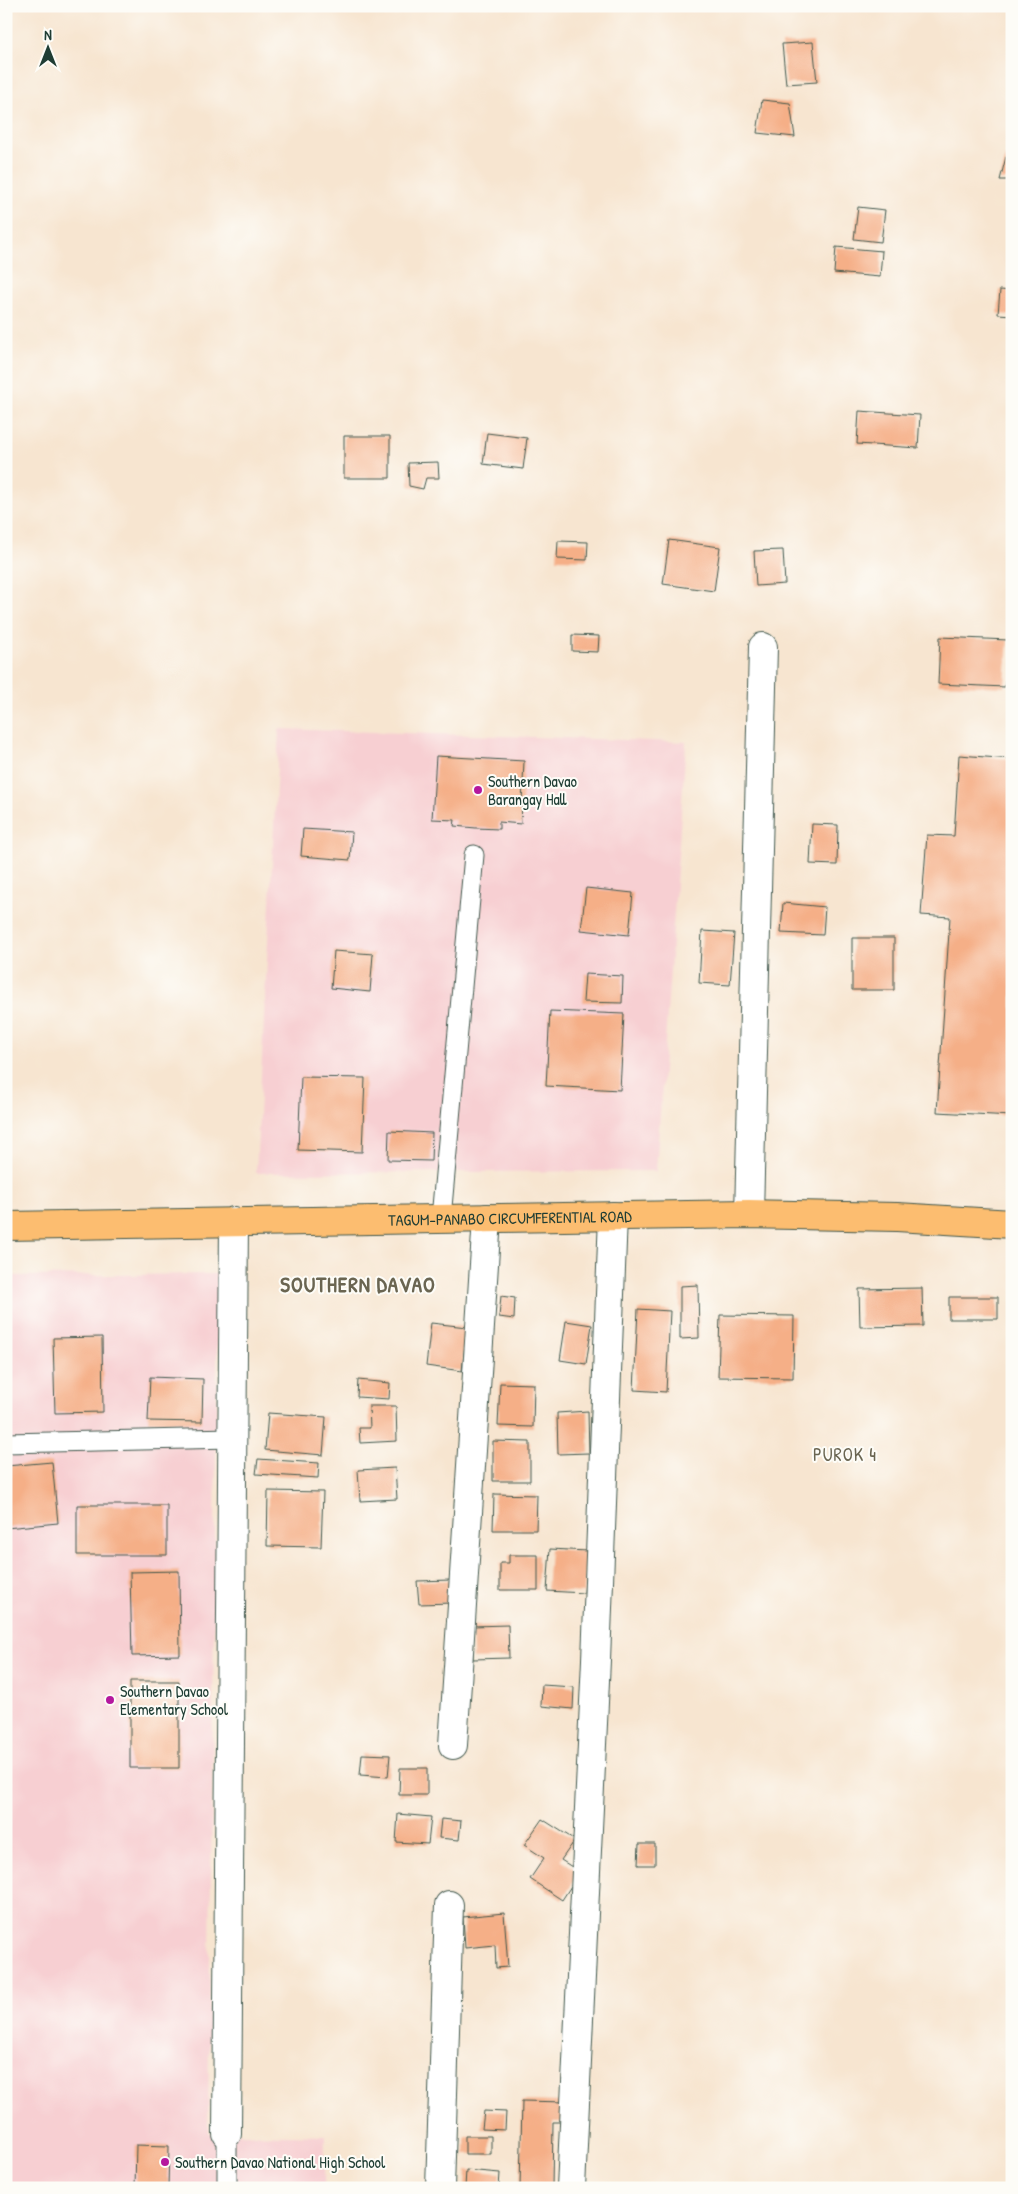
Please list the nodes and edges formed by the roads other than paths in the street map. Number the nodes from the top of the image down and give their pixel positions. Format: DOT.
graph roads {
  1 [pos="763,647"];
  2 [pos="474,855"];
  3 [pos="750,1214"];
  4 [pos="613,1216"];
  5 [pos="441,1218"];
  6 [pos="486,1218"];
  7 [pos="234,1221"];
  8 [pos="1012,1224"];
  9 [pos="6,1226"];
  10 [pos="232,1438"];
  11 [pos="6,1443"];
  12 [pos="453,1745"];
  13 [pos="448,1905"];
  14 [pos="227,2134"];
  15 [pos="227,2188"];
  16 [pos="440,2188"];
  17 [pos="571,2188"];
  1 -- 3 [label="street"];
  2 -- 5 [label="lane"];
  3 -- 4 [label="main road, TAGUM-PANABO CIRCUMFERENTIAL ROAD"];
  3 -- 8 [label="main road, TAGUM-PANABO CIRCUMFERENTIAL ROAD"];
  4 -- 6 [label="main road, TAGUM-PANABO CIRCUMFERENTIAL ROAD"];
  4 -- 17 [label="street"];
  5 -- 6 [label="main road, TAGUM-PANABO CIRCUMFERENTIAL ROAD"];
  5 -- 7 [label="main road, TAGUM-PANABO CIRCUMFERENTIAL ROAD"];
  6 -- 12 [label="street"];
  7 -- 9 [label="main road, TAGUM-PANABO CIRCUMFERENTIAL ROAD"];
  7 -- 10 [label="street"];
  10 -- 11 [label="lane"];
  10 -- 14 [label="street"];
  13 -- 16 [label="street"];
  14 -- 15 [label="lane"];
}
